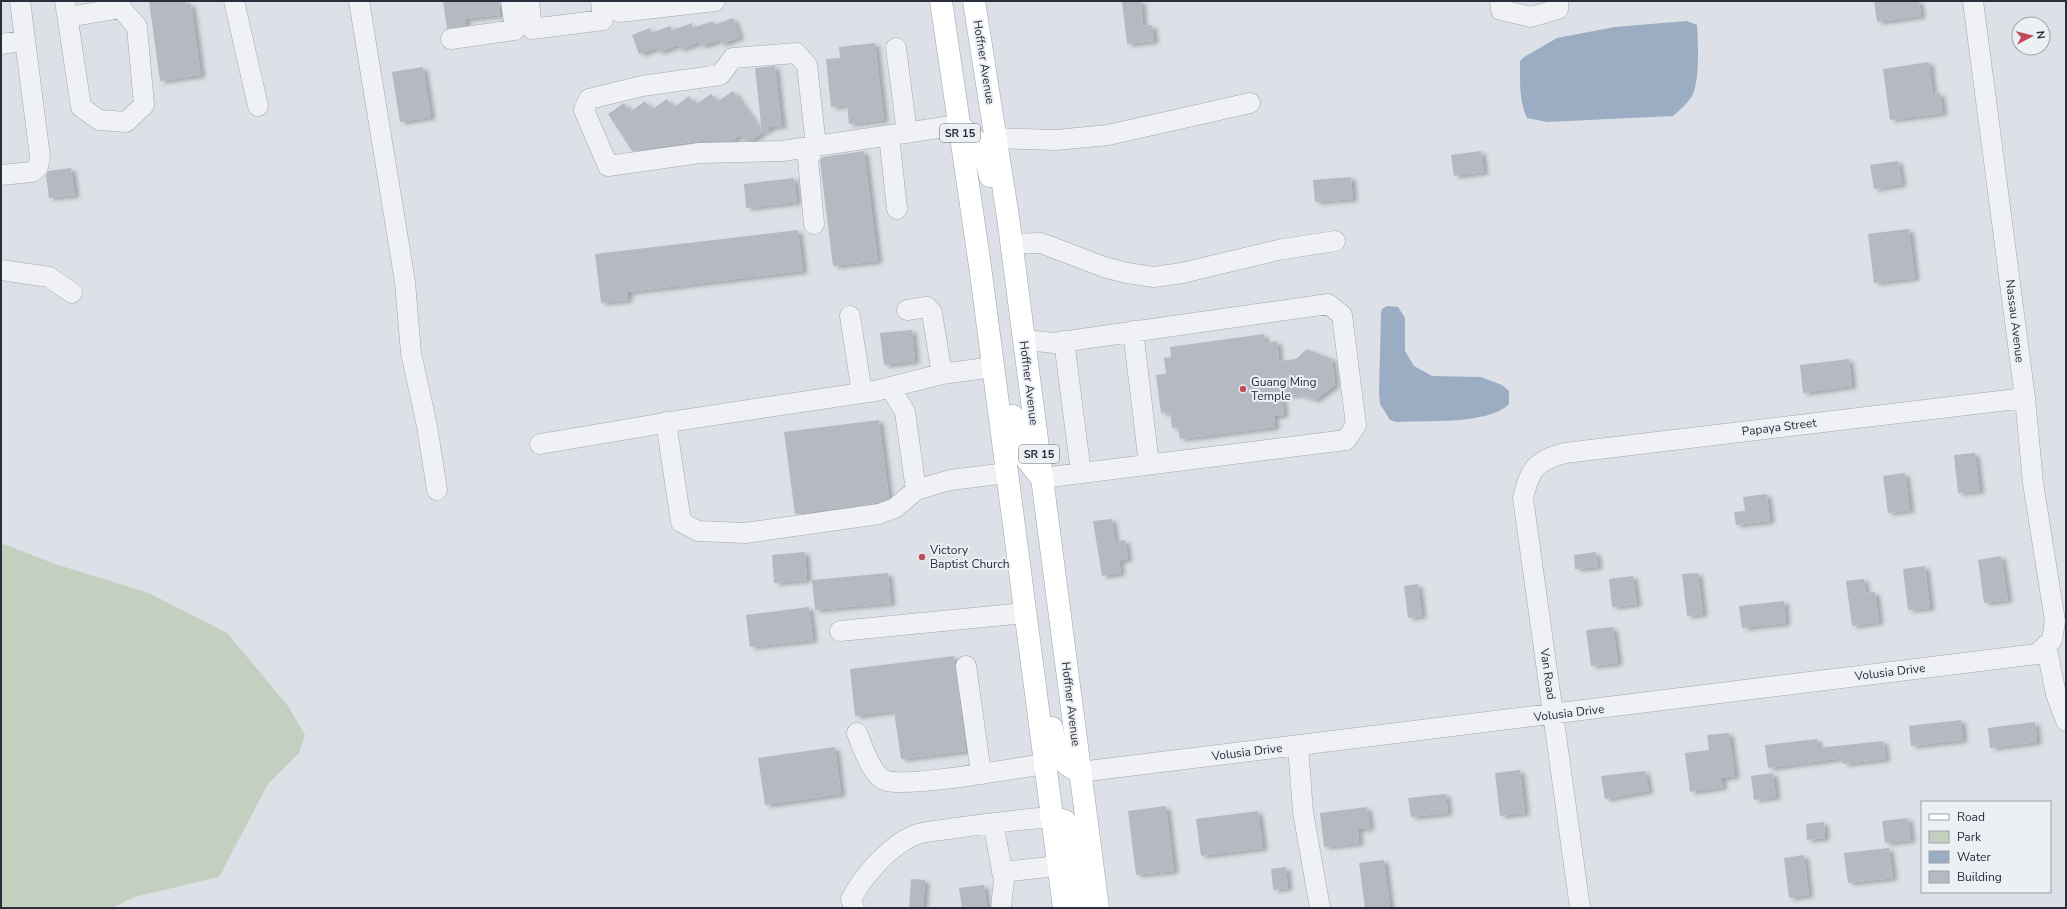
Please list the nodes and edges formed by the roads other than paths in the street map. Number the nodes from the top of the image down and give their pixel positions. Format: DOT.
graph roads {
  1 [pos="20,1"];
  2 [pos="234,1"];
  3 [pos="359,1"];
  4 [pos="511,1"];
  5 [pos="529,1"];
  6 [pos="601,1"];
  7 [pos="619,1"];
  8 [pos="715,1"];
  9 [pos="941,1"];
  10 [pos="974,1"];
  11 [pos="1500,1"];
  12 [pos="1558,1"];
  13 [pos="1973,1"];
  14 [pos="67,9"];
  15 [pos="451,38"];
  16 [pos="24,41"];
  17 [pos="1,44"];
  18 [pos="896,48"];
  19 [pos="1250,103"];
  20 [pos="258,106"];
  21 [pos="959,125"];
  22 [pos="898,135"];
  23 [pos="995,138"];
  24 [pos="816,146"];
  25 [pos="1,175"];
  26 [pos="897,209"];
  27 [pos="814,224"];
  28 [pos="1335,241"];
  29 [pos="1011,244"];
  30 [pos="1,270"];
  31 [pos="72,293"];
  32 [pos="907,310"];
  33 [pos="850,316"];
  34 [pos="1133,331"];
  35 [pos="1064,341"];
  36 [pos="1024,343"];
  37 [pos="993,366"];
  38 [pos="942,374"];
  39 [pos="890,387"];
  40 [pos="862,393"];
  41 [pos="2025,398"];
  42 [pos="666,422"];
  43 [pos="540,444"];
  44 [pos="1149,464"];
  45 [pos="1535,465"];
  46 [pos="1007,473"];
  47 [pos="1081,473"];
  48 [pos="1042,478"];
  49 [pos="437,490"];
  50 [pos="916,490"];
  51 [pos="1024,612"];
  52 [pos="840,631"];
  53 [pos="2049,643"];
  54 [pos="966,666"];
  55 [pos="1554,715"];
  56 [pos="2066,721"];
  57 [pos="857,733"];
  58 [pos="1298,746"];
  59 [pos="1044,764"];
  60 [pos="1080,772"];
  61 [pos="981,773"];
  62 [pos="1051,817"];
  63 [pos="993,823"];
  64 [pos="1058,866"];
  65 [pos="1002,872"];
  66 [pos="854,908"];
  67 [pos="1001,908"];
  68 [pos="1064,908"];
  69 [pos="1082,908"];
  70 [pos="1098,908"];
  71 [pos="1320,908"];
  72 [pos="1580,908"];
  1 -- 16 [label="street"];
  2 -- 20 [label="street"];
  3 -- 49 [label="street"];
  4 -- 15 [label="street"];
  5 -- 6 [label="street"];
  7 -- 8 [label="street"];
  9 -- 21 [label="main road, SR 15"];
  10 -- 23 [label="main road, Hoffner Avenue / SR 15"];
  11 -- 12 [label="street"];
  13 -- 41 [label="street, Nassau Avenue"];
  14 -- 14 [label="street"];
  16 -- 17 [label="street"];
  16 -- 25 [label="street"];
  18 -- 22 [label="street"];
  19 -- 23 [label="street"];
  21 -- 22 [label="street"];
  21 -- 29 [label="main road"];
  21 -- 37 [label="main road, SR 15"];
  22 -- 24 [label="street"];
  22 -- 26 [label="street"];
  23 -- 29 [label="main road, Hoffner Avenue / SR 15"];
  24 -- 24 [label="street"];
  24 -- 27 [label="street"];
  28 -- 29 [label="street"];
  29 -- 36 [label="main road, Hoffner Avenue / SR 15"];
  30 -- 31 [label="street"];
  32 -- 38 [label="street"];
  33 -- 40 [label="street"];
  34 -- 35 [label="street"];
  34 -- 44 [label="street"];
  34 -- 44 [label="street"];
  35 -- 36 [label="street"];
  35 -- 47 [label="street"];
  36 -- 48 [label="main road, Hoffner Avenue / SR 15"];
  37 -- 38 [label="street"];
  37 -- 46 [label="main road, SR 15"];
  37 -- 48 [label="main road"];
  38 -- 39 [label="street"];
  39 -- 40 [label="street"];
  39 -- 50 [label="street"];
  40 -- 42 [label="street"];
  41 -- 45 [label="street, Papaya Street"];
  41 -- 53 [label="street, Nassau Avenue"];
  42 -- 43 [label="street"];
  42 -- 50 [label="street"];
  44 -- 47 [label="street"];
  45 -- 55 [label="street, Van Road"];
  46 -- 50 [label="street"];
  46 -- 51 [label="main road, SR 15"];
  47 -- 48 [label="street"];
  48 -- 60 [label="main road, Hoffner Avenue / SR 15"];
  51 -- 52 [label="street"];
  51 -- 59 [label="main road, SR 15"];
  51 -- 60 [label="main road"];
  53 -- 55 [label="street, Volusia Drive"];
  53 -- 56 [label="street, Nassau Avenue"];
  54 -- 61 [label="street"];
  55 -- 58 [label="street, Volusia Drive"];
  55 -- 72 [label="street, Van Road"];
  57 -- 61 [label="street"];
  58 -- 60 [label="street, Volusia Drive"];
  58 -- 71 [label="street"];
  59 -- 61 [label="street"];
  59 -- 62 [label="main road, SR 15"];
  60 -- 70 [label="main road, Hoffner Avenue / SR 15"];
  62 -- 63 [label="street"];
  62 -- 64 [label="main road, SR 15"];
  62 -- 69 [label="main road"];
  63 -- 65 [label="street"];
  63 -- 66 [label="street"];
  64 -- 65 [label="street"];
  64 -- 68 [label="main road, SR 15"];
  65 -- 67 [label="street"];
}
